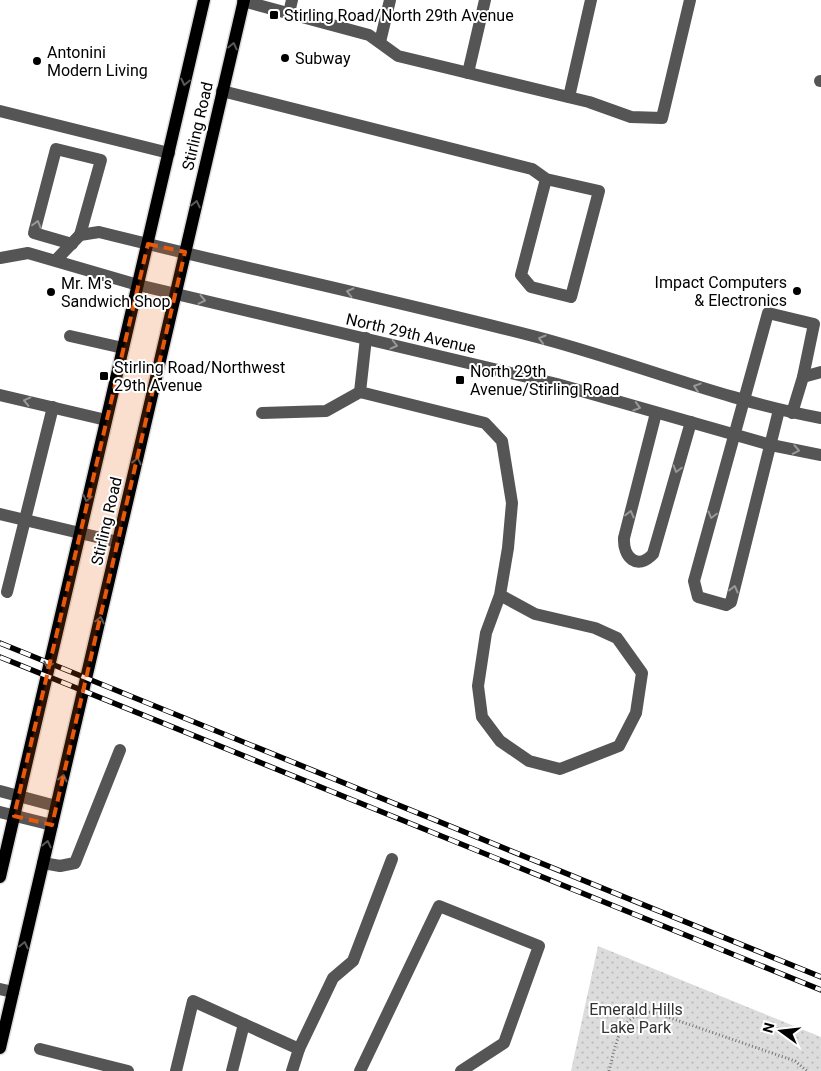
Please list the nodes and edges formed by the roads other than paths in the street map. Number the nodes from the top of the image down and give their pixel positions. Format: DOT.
graph roads {
  1 [pos="204,0"];
  2 [pos="243,0"];
  3 [pos="292,0"];
  4 [pos="390,0"];
  5 [pos="485,0"];
  6 [pos="592,0"];
  7 [pos="690,0"];
  8 [pos="289,13"];
  9 [pos="380,42"];
  10 [pos="468,73"];
  11 [pos="222,91"];
  12 [pos="569,97"];
  13 [pos="0,111"];
  14 [pos="169,153"];
  15 [pos="546,179"];
  16 [pos="76,240"];
  17 [pos="148,244"];
  18 [pos="185,252"];
  19 [pos="0,258"];
  20 [pos="56,260"];
  21 [pos="138,285"];
  22 [pos="175,294"];
  23 [pos="70,336"];
  24 [pos="366,338"];
  25 [pos="123,348"];
  26 [pos="821,372"];
  27 [pos="802,377"];
  28 [pos="360,392"];
  29 [pos="0,395"];
  30 [pos="744,401"];
  31 [pos="53,407"];
  32 [pos="779,410"];
  33 [pos="262,413"];
  34 [pos="656,413"];
  35 [pos="792,413"];
  36 [pos="821,418"];
  37 [pos="106,420"];
  38 [pos="691,422"];
  39 [pos="735,435"];
  40 [pos="770,445"];
  41 [pos="821,454"];
  42 [pos="0,514"];
  43 [pos="25,520"];
  44 [pos="79,533"];
  45 [pos="118,542"];
  46 [pos="7,592"];
  47 [pos="500,594"];
  48 [pos="120,750"];
  49 [pos="0,791"];
  50 [pos="19,796"];
  51 [pos="56,806"];
  52 [pos="0,812"];
  53 [pos="14,816"];
  54 [pos="52,825"];
  55 [pos="392,859"];
  56 [pos="43,863"];
  57 [pos="0,877"];
  58 [pos="0,989"];
  59 [pos="13,992"];
  60 [pos="244,1024"];
  61 [pos="0,1048"];
  62 [pos="40,1049"];
  63 [pos="299,1049"];
  64 [pos="128,1071"];
  65 [pos="176,1071"];
  66 [pos="232,1071"];
  67 [pos="292,1071"];
  68 [pos="360,1071"];
  69 [pos="462,1071"];
  1 -- 14 [label="main road, Stirling Road, one-way"];
  2 -- 8 [label="street"];
  11 -- 2 [label="main road, Stirling Road, one-way"];
  3 -- 8 [label="street"];
  4 -- 9 [label="street"];
  5 -- 10 [label="street"];
  6 -- 12 [label="street"];
  7 -- 12 [label="street"];
  8 -- 9 [label="street"];
  9 -- 10 [label="street"];
  10 -- 12 [label="street"];
  11 -- 15 [label="street"];
  18 -- 11 [label="main road, Stirling Road, one-way"];
  13 -- 14 [label="street"];
  14 -- 17 [label="main road, Stirling Road"];
  15 -- 15 [label="street"];
  16 -- 16 [label="street, North 29th Avenue, one-way"];
  16 -- 17 [label="street, North 29th Avenue"];
  16 -- 20 [label="street"];
  17 -- 18 [label="street, North 29th Avenue"];
  17 -- 21 [label="main road, Stirling Road"];
  18 -- 22 [label="main road, Stirling Road"];
  30 -- 18 [label="street, North 29th Avenue, one-way"];
  19 -- 20 [label="street, North 29th Avenue"];
  20 -- 21 [label="street, North 29th Avenue"];
  21 -- 22 [label="street, North 29th Avenue"];
  21 -- 25 [label="main road, Stirling Road"];
  22 -- 24 [label="street, North 29th Avenue, one-way"];
  45 -- 22 [label="main road, Stirling Road, one-way"];
  23 -- 25 [label="street"];
  24 -- 28 [label="street"];
  24 -- 34 [label="street, North 29th Avenue, one-way"];
  25 -- 37 [label="main road, Stirling Road"];
  26 -- 27 [label="street"];
  27 -- 30 [label="street"];
  27 -- 35 [label="street"];
  28 -- 33 [label="street"];
  28 -- 47 [label="street"];
  31 -- 29 [label="street, one-way"];
  30 -- 32 [label="street, North 29th Avenue"];
  30 -- 39 [label="street"];
  31 -- 37 [label="street"];
  31 -- 43 [label="street"];
  32 -- 35 [label="street, North 29th Avenue"];
  32 -- 40 [label="street"];
  34 -- 38 [label="street, North 29th Avenue"];
  38 -- 34 [label="street, one-way"];
  35 -- 36 [label="street, North 29th Avenue"];
  37 -- 44 [label="main road, Stirling Road, one-way"];
  38 -- 39 [label="street, North 29th Avenue"];
  39 -- 40 [label="street, North 29th Avenue"];
  39 -- 40 [label="street, one-way"];
  40 -- 41 [label="street, North 29th Avenue, one-way"];
  42 -- 43 [label="street"];
  43 -- 44 [label="street"];
  43 -- 46 [label="street"];
  44 -- 45 [label="street"];
  44 -- 50 [label="main road, Stirling Road, one-way"];
  51 -- 45 [label="main road, Stirling Road, one-way"];
  47 -- 47 [label="street"];
  48 -- 56 [label="street"];
  49 -- 50 [label="street"];
  50 -- 51 [label="street"];
  50 -- 53 [label="main road, Stirling Road"];
  51 -- 54 [label="main road, Stirling Road"];
  52 -- 53 [label="street"];
  53 -- 54 [label="street"];
  53 -- 57 [label="main road, Stirling Road"];
  56 -- 54 [label="main road, Stirling Road, one-way"];
  55 -- 63 [label="street"];
  59 -- 56 [label="main road, Stirling Road, one-way"];
  58 -- 59 [label="street"];
  59 -- 61 [label="main road, Stirling Road"];
  60 -- 63 [label="street"];
  60 -- 65 [label="street"];
  60 -- 66 [label="street"];
  62 -- 64 [label="street"];
  63 -- 67 [label="street"];
  68 -- 69 [label="street"];
}
